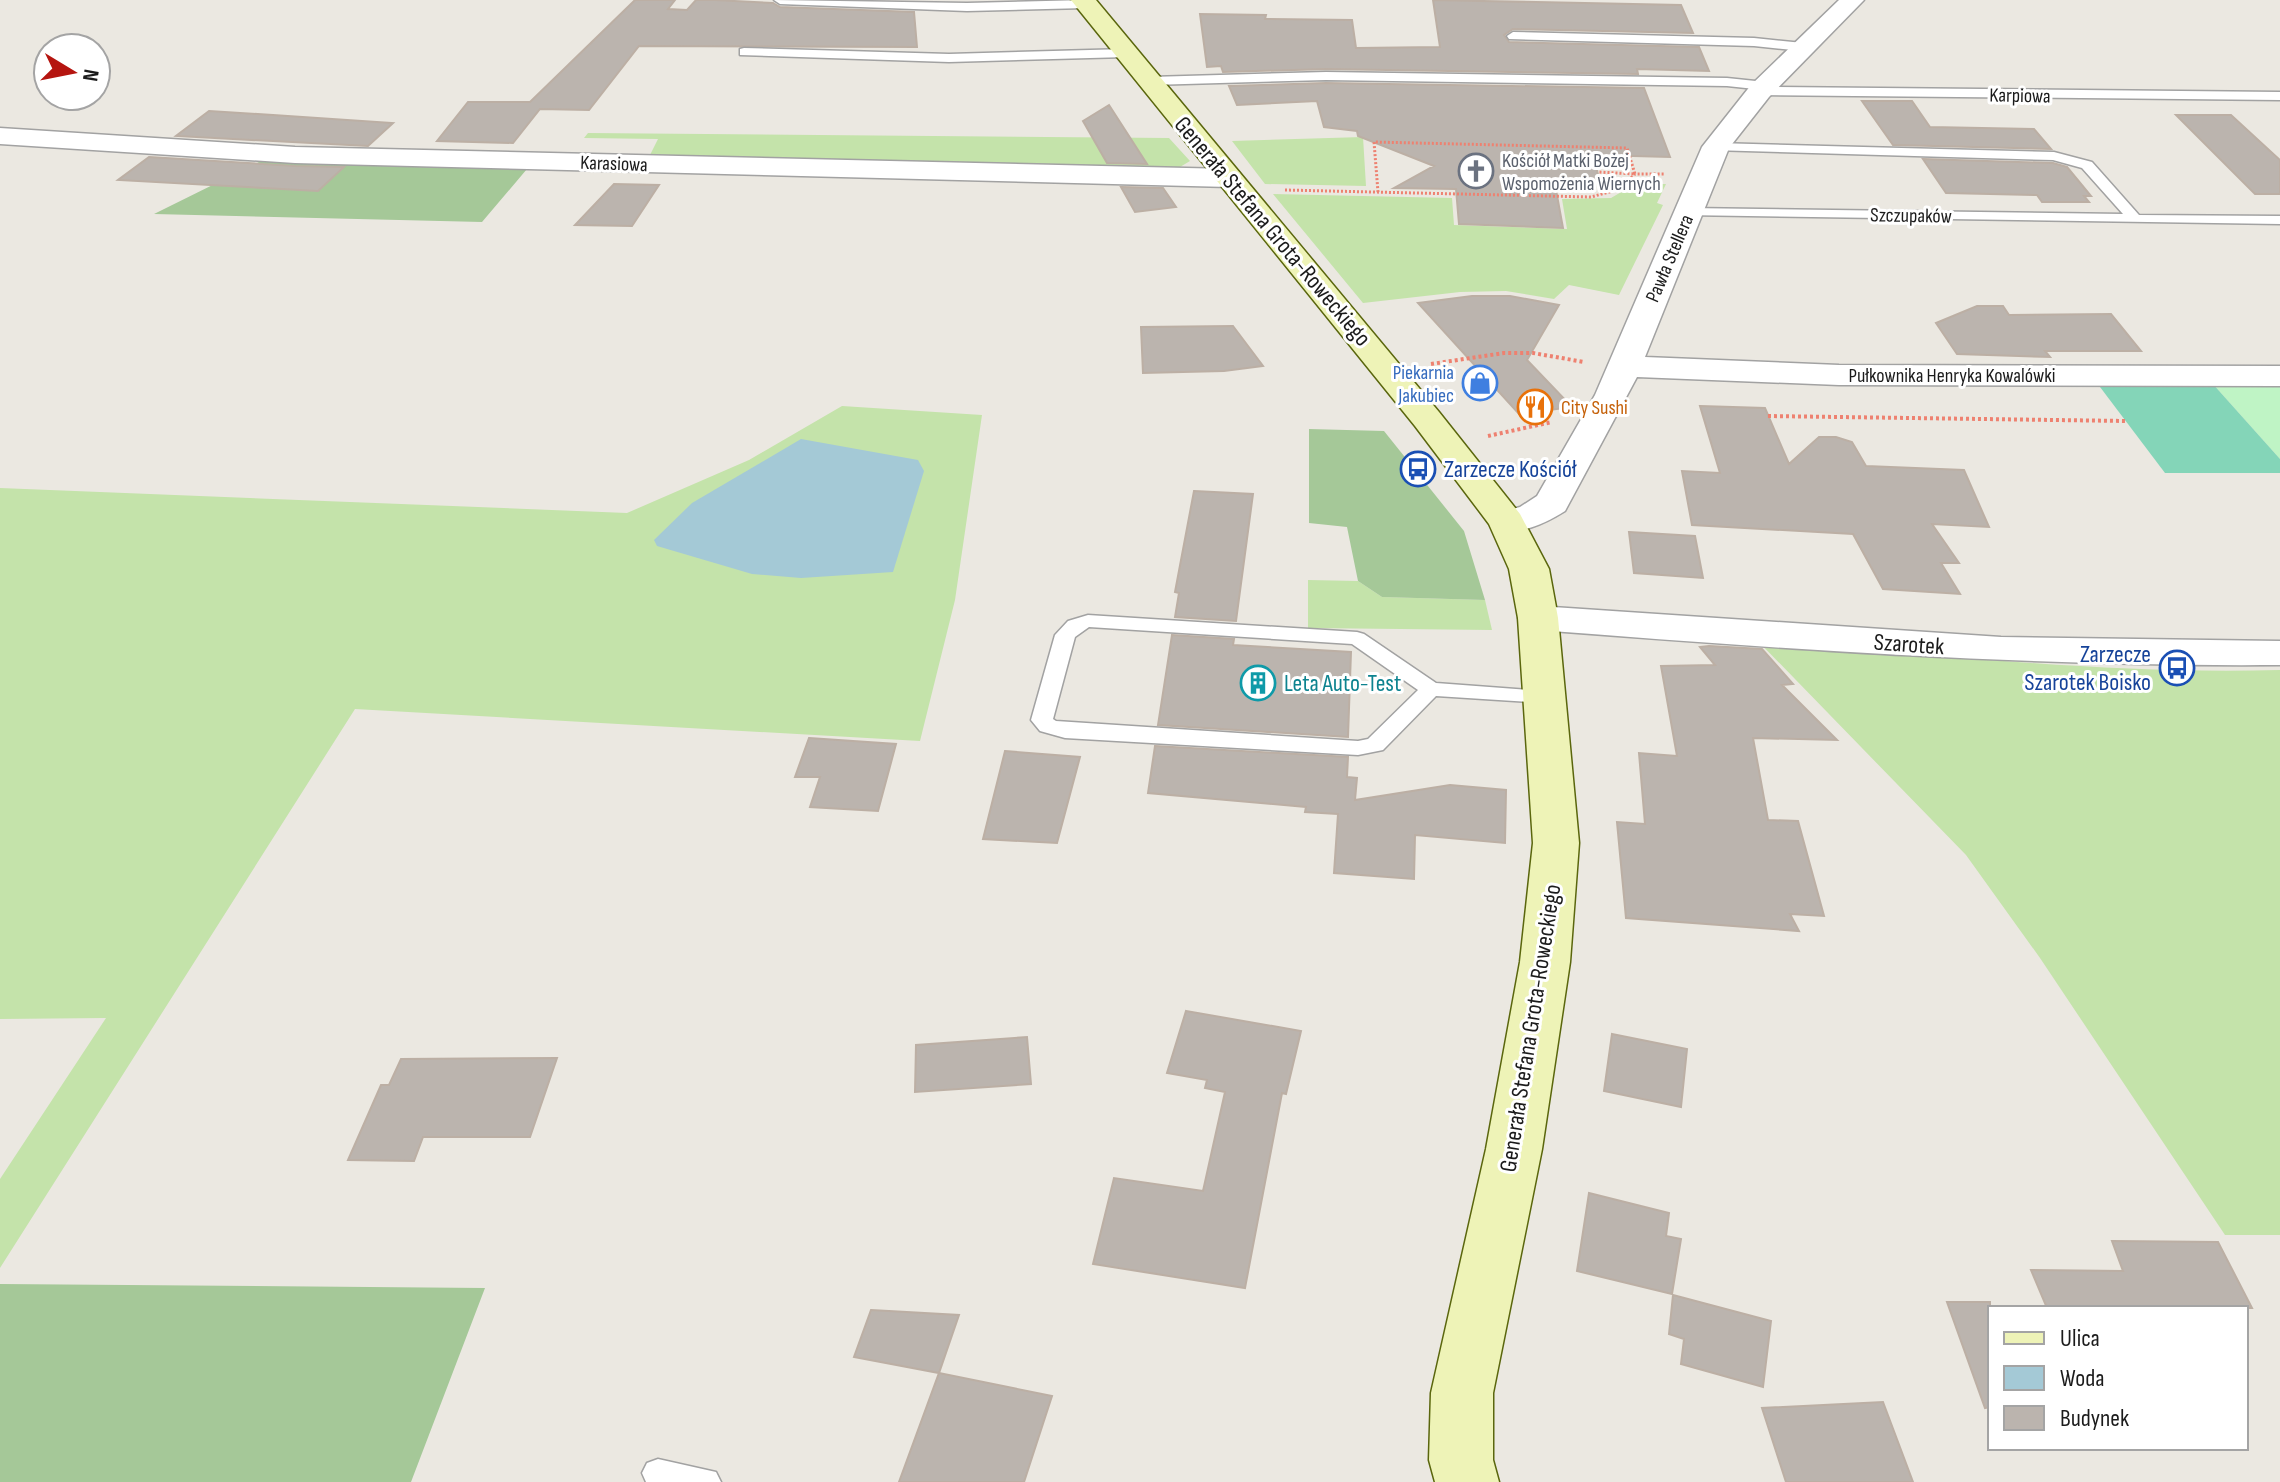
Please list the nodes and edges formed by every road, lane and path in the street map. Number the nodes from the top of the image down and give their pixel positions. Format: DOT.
graph roads {
  1 [pos="780,0"];
  2 [pos="1852,0"];
  3 [pos="1084,2"];
  4 [pos="1513,36"];
  5 [pos="1803,47"];
  6 [pos="744,52"];
  7 [pos="1127,53"];
  8 [pos="1150,81"];
  9 [pos="1762,88"];
  10 [pos="2280,96"];
  11 [pos="0,136"];
  12 [pos="1716,147"];
  13 [pos="1598,172"];
  14 [pos="1635,174"];
  15 [pos="1704,176"];
  16 [pos="1229,178"];
  17 [pos="1274,190"];
  18 [pos="1378,192"];
  19 [pos="1688,212"];
  20 [pos="2135,219"];
  21 [pos="2280,220"];
  22 [pos="1587,363"];
  23 [pos="1427,364"];
  24 [pos="1624,366"];
  25 [pos="2280,376"];
  26 [pos="1768,416"];
  27 [pos="2126,421"];
  28 [pos="1507,522"];
  29 [pos="1538,618"];
  30 [pos="2280,653"];
  31 [pos="1431,689"];
  32 [pos="1544,697"];
  33 [pos="658,1473"];
  34 [pos="705,1482"];
  35 [pos="1467,1482"];
  1 -- 3 [label="lane, Generała Stefana Grota-Roweckiego"];
  2 -- 5 [label="street, Pawła Stellera"];
  3 -- 7 [label="street, Generała Stefana Grota-Roweckiego"];
  4 -- 5 [label="lane"];
  5 -- 9 [label="street, Pawła Stellera"];
  6 -- 7 [label="lane"];
  7 -- 8 [label="street, Generała Stefana Grota-Roweckiego"];
  8 -- 9 [label="lane, Karpiowa"];
  8 -- 16 [label="street, Generała Stefana Grota-Roweckiego"];
  9 -- 10 [label="lane, Karpiowa"];
  9 -- 12 [label="street, Pawła Stellera"];
  11 -- 16 [label="street, Karasiowa"];
  12 -- 15 [label="street, Pawła Stellera"];
  12 -- 20 [label="lane"];
  13 -- 14 [label="path"];
  14 -- 15 [label="path"];
  14 -- 18 [label="path"];
  14 -- 18 [label="path"];
  15 -- 19 [label="street, Pawła Stellera"];
  16 -- 28 [label="street, Generała Stefana Grota-Roweckiego"];
  17 -- 18 [label="path"];
  19 -- 20 [label="lane, Szczupaków"];
  19 -- 24 [label="street, Pawła Stellera"];
  20 -- 21 [label="lane, Szczupaków"];
  22 -- 23 [label="path"];
  24 -- 25 [label="street, Pułkownika Henryka Kowalówki"];
  24 -- 28 [label="street, Pawła Stellera"];
  26 -- 27 [label="path"];
  28 -- 29 [label="street, Generała Stefana Grota-Roweckiego"];
  29 -- 30 [label="street, Szarotek"];
  29 -- 32 [label="street, Generała Stefana Grota-Roweckiego"];
  31 -- 31 [label="lane"];
  31 -- 32 [label="lane"];
  32 -- 35 [label="street, Generała Stefana Grota-Roweckiego"];
  33 -- 34 [label="lane"];
}
